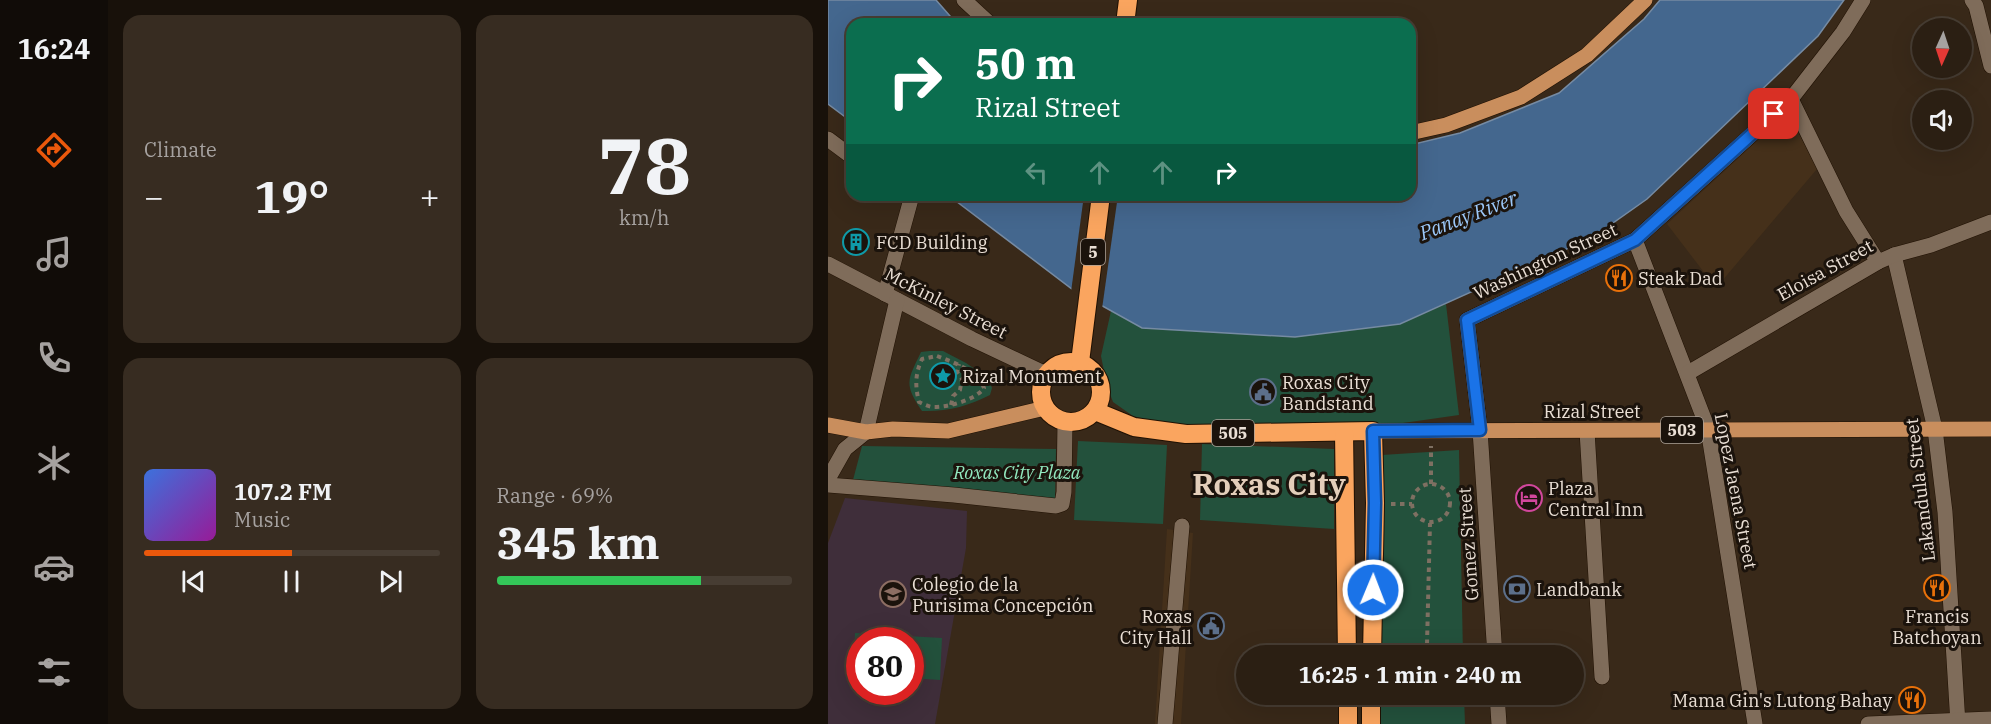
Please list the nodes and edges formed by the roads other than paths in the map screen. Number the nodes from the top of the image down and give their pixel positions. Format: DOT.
graph roads {
  1 [pos="963,0"];
  2 [pos="1128,0"];
  3 [pos="1645,0"];
  4 [pos="1863,0"];
  5 [pos="1972,0"];
  6 [pos="983,18"];
  7 [pos="1126,18"];
  8 [pos="1991,66"];
  9 [pos="1791,99"];
  10 [pos="1416,132"];
  11 [pos="828,139"];
  12 [pos="846,152"];
  13 [pos="911,201"];
  14 [pos="1100,201"];
  15 [pos="1991,222"];
  16 [pos="1635,240"];
  17 [pos="1894,255"];
  18 [pos="1878,262"];
  19 [pos="828,264"];
  20 [pos="891,297"];
  21 [pos="1080,362"];
  22 [pos="1688,373"];
  23 [pos="1046,374"];
  24 [pos="1045,408"];
  25 [pos="1095,411"];
  26 [pos="1065,422"];
  27 [pos="828,426"];
  28 [pos="1708,429"];
  29 [pos="1935,429"];
  30 [pos="1991,429"];
  31 [pos="1480,430"];
  32 [pos="1373,431"];
  33 [pos="1587,431"];
  34 [pos="866,432"];
  35 [pos="1344,432"];
  36 [pos="828,479"];
  37 [pos="828,485"];
  38 [pos="1182,526"];
  39 [pos="1347,645"];
  40 [pos="1372,645"];
  41 [pos="1494,645"];
  42 [pos="1602,677"];
  43 [pos="1348,705"];
  44 [pos="1371,705"];
  45 [pos="1498,705"];
  46 [pos="1991,719"];
  47 [pos="1958,722"];
  48 [pos="1165,724"];
  49 [pos="1348,724"];
  50 [pos="1371,724"];
  51 [pos="1499,724"];
  52 [pos="1755,724"];
  53 [pos="1869,724"];
  1 -- 6 [label="street"];
  2 -- 7 [label="highway"];
  3 -- 10 [label="main road"];
  4 -- 9 [label="street, Washington Street"];
  5 -- 8 [label="street"];
  9 -- 16 [label="street, Washington Street"];
  9 -- 18 [label="street"];
  11 -- 12 [label="street"];
  13 -- 20 [label="street"];
  14 -- 21 [label="highway, 5"];
  15 -- 17 [label="street, Eloisa Street"];
  16 -- 22 [label="street, Lopez Jaena Street"];
  16 -- 31 [label="street, Washington Street"];
  17 -- 18 [label="street, Eloisa Street"];
  17 -- 29 [label="street, Lakandula Street"];
  18 -- 22 [label="street, Eloisa Street"];
  19 -- 20 [label="street, McKinley Street"];
  20 -- 23 [label="street, McKinley Street"];
  20 -- 34 [label="street"];
  21 -- 23 [label="highway"];
  21 -- 25 [label="highway"];
  22 -- 28 [label="street, Lopez Jaena Street"];
  23 -- 24 [label="highway"];
  24 -- 26 [label="highway"];
  24 -- 34 [label="main road"];
  25 -- 26 [label="highway"];
  25 -- 35 [label="highway, 505"];
  26 -- 37 [label="street"];
  27 -- 34 [label="main road"];
  28 -- 29 [label="main road, Rizal Street / 503"];
  28 -- 33 [label="main road, Rizal Street / 503"];
  28 -- 52 [label="street, Lopez Jaena Street"];
  29 -- 30 [label="main road, Rizal Street / 503"];
  29 -- 47 [label="street, Lakandula Street"];
  31 -- 32 [label="main road, Rizal Street / 503"];
  31 -- 33 [label="main road, Rizal Street / 503"];
  31 -- 41 [label="street, Gomez Street"];
  32 -- 35 [label="highway, 505"];
  32 -- 40 [label="highway"];
  33 -- 42 [label="street"];
  34 -- 36 [label="street"];
  35 -- 39 [label="highway"];
  38 -- 48 [label="street"];
  43 -- 49 [label="highway"];
  44 -- 50 [label="highway"];
  45 -- 51 [label="street"];
  46 -- 47 [label="street"];
  47 -- 53 [label="street"];
}
